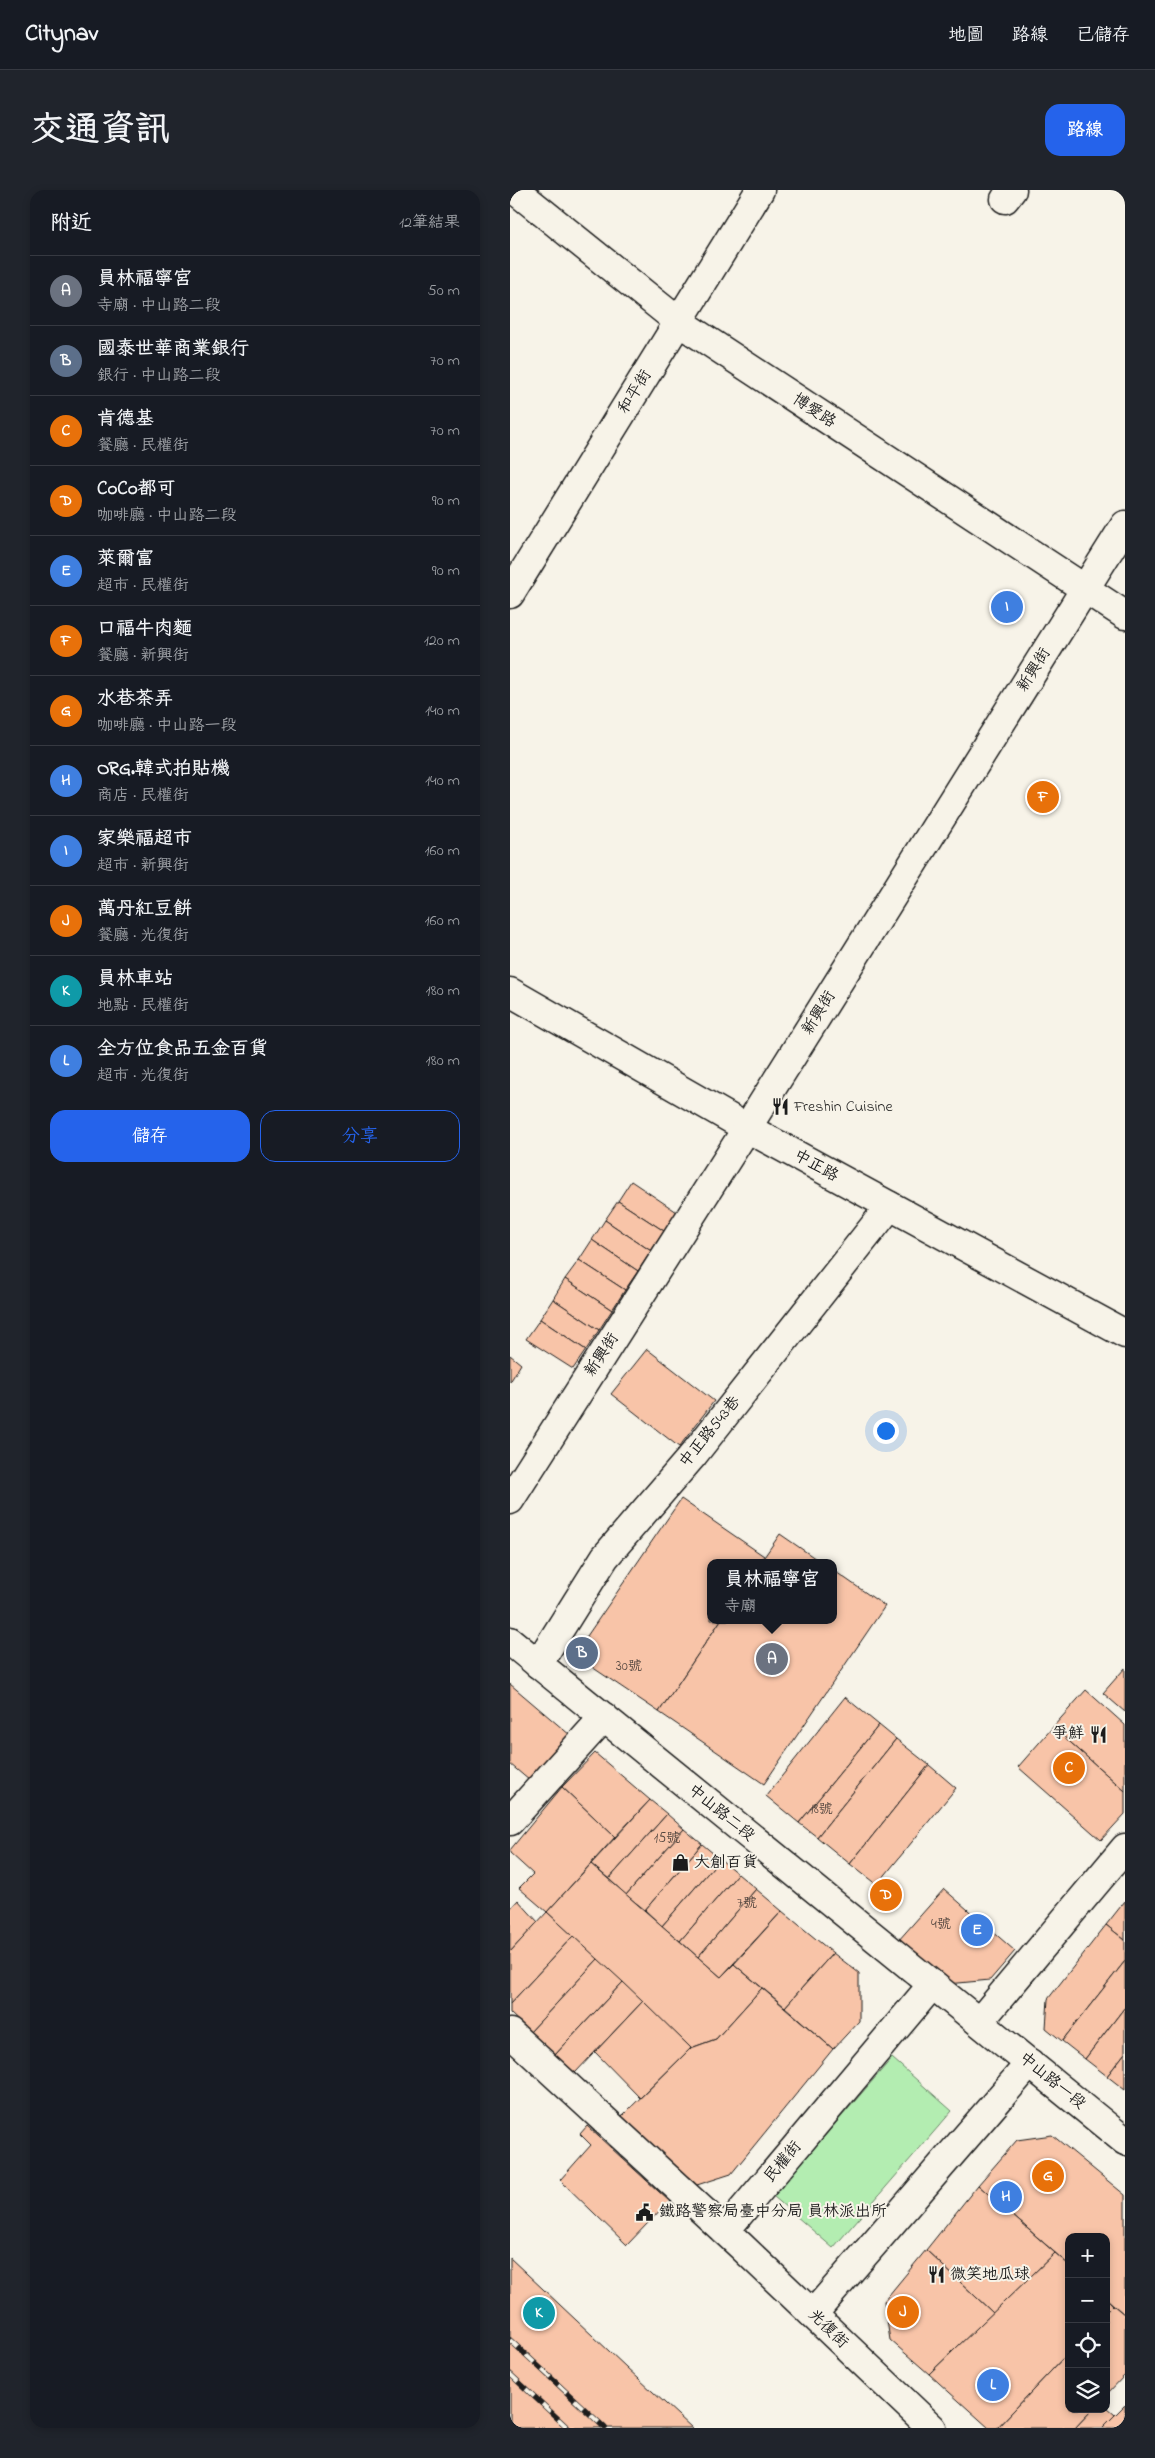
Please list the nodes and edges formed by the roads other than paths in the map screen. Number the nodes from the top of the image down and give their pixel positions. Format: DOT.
graph roads {
  1 [pos="515,190"];
  2 [pos="760,190"];
  3 [pos="679,322"];
  4 [pos="1125,524"];
  5 [pos="1084,590"];
  6 [pos="510,594"];
  7 [pos="1125,615"];
  8 [pos="510,992"];
  9 [pos="747,1128"];
  10 [pos="890,1206"];
  11 [pos="1125,1334"];
  12 [pos="510,1500"];
  13 [pos="510,1641"];
  14 [pos="538,1664"];
  15 [pos="604,1717"];
  16 [pos="510,1821"];
  17 [pos="1125,1848"];
  18 [pos="932,1985"];
  19 [pos="979,2022"];
  20 [pos="510,2033"];
  21 [pos="1030,2063"];
  22 [pos="1125,2140"];
  23 [pos="725,2231"];
  24 [pos="813,2314"];
  25 [pos="932,2428"];
  1 -- 3 [label="street, 博愛路"];
  2 -- 3 [label="street, 和平街"];
  3 -- 5 [label="street, 博愛路"];
  3 -- 6 [label="street, 和平街"];
  4 -- 5 [label="street, 新興街"];
  5 -- 7 [label="street, 博愛路"];
  5 -- 9 [label="street, 新興街"];
  8 -- 9 [label="street, 中正路"];
  9 -- 10 [label="street, 中正路"];
  9 -- 12 [label="street, 新興街"];
  10 -- 11 [label="street, 中正路"];
  10 -- 14 [label="street, 中正路543巷"];
  13 -- 14 [label="street, 中山路二段"];
  14 -- 15 [label="street, 中山路二段"];
  15 -- 16 [label="street"];
  15 -- 18 [label="street, 中山路二段"];
  17 -- 19 [label="street"];
  18 -- 19 [label="street, 中山路二段"];
  18 -- 23 [label="street, 民權街"];
  19 -- 21 [label="street, 中山路一段"];
  20 -- 23 [label="street"];
  21 -- 22 [label="street, 中山路一段"];
  21 -- 24 [label="street"];
  23 -- 24 [label="street, 光復街"];
  24 -- 25 [label="street, 光復街"];
}
